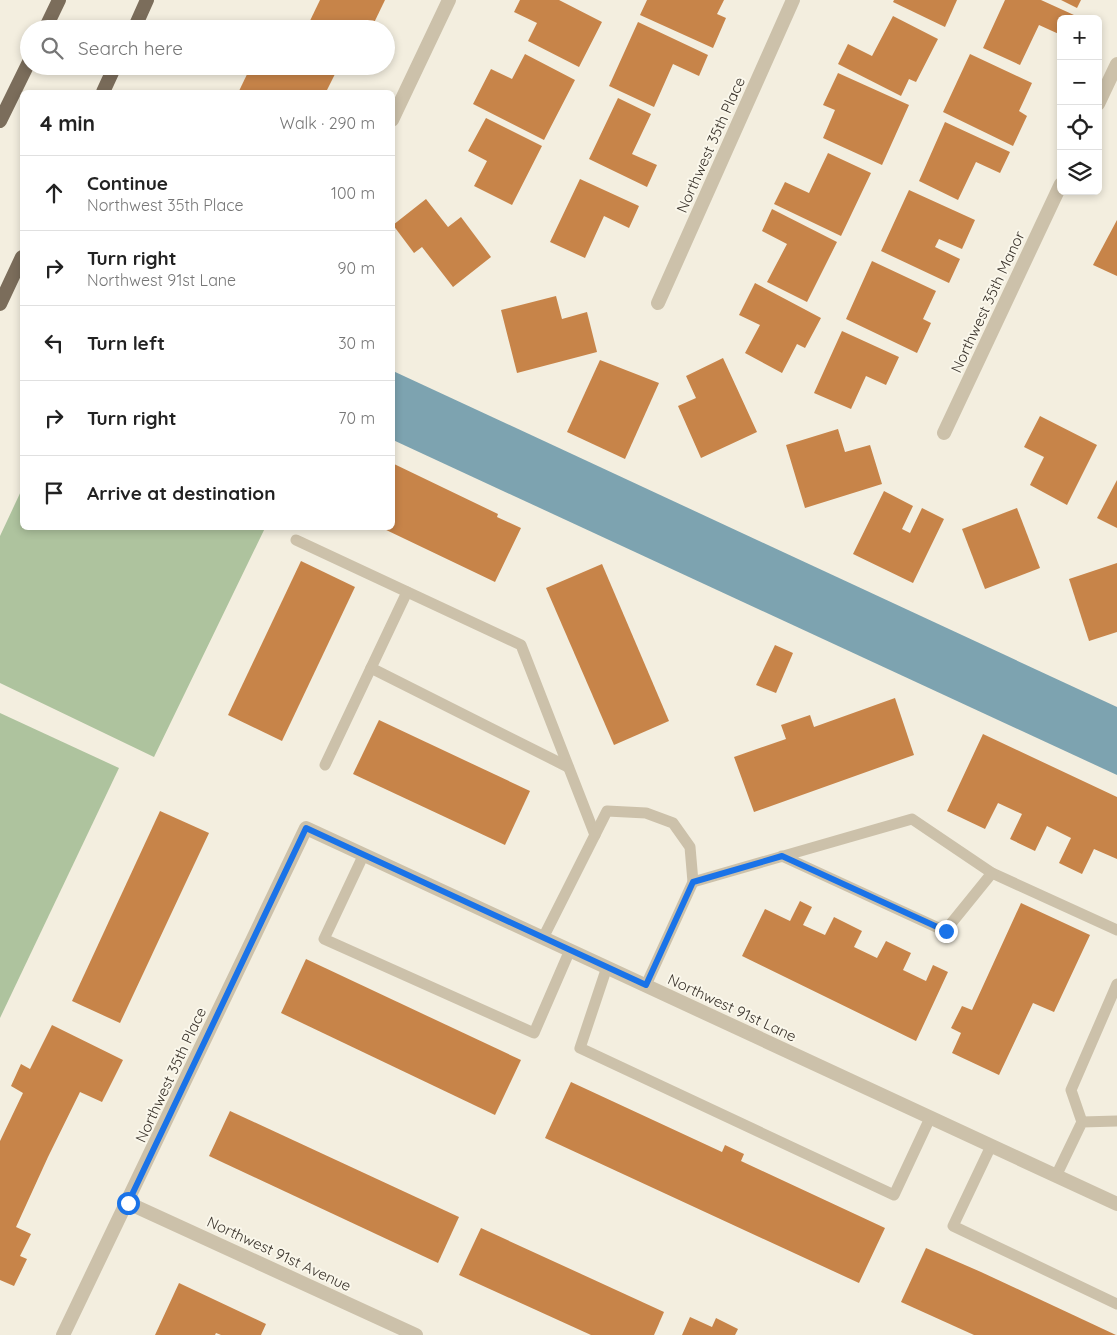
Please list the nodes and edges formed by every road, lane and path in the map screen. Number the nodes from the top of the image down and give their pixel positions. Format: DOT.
graph roads {
  1 [pos="59,0"];
  2 [pos="148,0"];
  3 [pos="449,0"];
  4 [pos="793,0"];
  5 [pos="49,20"];
  6 [pos="138,20"];
  7 [pos="1117,64"];
  8 [pos="23,75"];
  9 [pos="111,75"];
  10 [pos="104,90"];
  11 [pos="1102,96"];
  12 [pos="395,114"];
  13 [pos="0,121"];
  14 [pos="1057,193"];
  15 [pos="20,262"];
  16 [pos="658,303"];
  17 [pos="0,304"];
  18 [pos="944,433"];
  19 [pos="296,540"];
  20 [pos="407,592"];
  21 [pos="371,668"];
  22 [pos="325,765"];
  23 [pos="568,767"];
  24 [pos="306,828"];
  25 [pos="595,835"];
  26 [pos="364,854"];
  27 [pos="782,856"];
  28 [pos="992,873"];
  29 [pos="693,882"];
  30 [pos="1117,930"];
  31 [pos="544,938"];
  32 [pos="570,950"];
  33 [pos="607,968"];
  34 [pos="1117,984"];
  35 [pos="646,985"];
  36 [pos="930,1118"];
  37 [pos="1117,1120"];
  38 [pos="1082,1122"];
  39 [pos="991,1146"];
  40 [pos="1056,1176"];
  41 [pos="128,1203"];
  42 [pos="1117,1204"];
  43 [pos="1117,1304"];
  44 [pos="63,1335"];
  45 [pos="416,1335"];
  1 -- 5 [label="main road"];
  2 -- 6 [label="main road"];
  3 -- 12 [label="street"];
  4 -- 16 [label="street, Northwest 35th Place"];
  7 -- 11 [label="street"];
  8 -- 13 [label="main road"];
  9 -- 10 [label="main road"];
  14 -- 18 [label="street, Northwest 35th Manor"];
  15 -- 17 [label="main road"];
  19 -- 20 [label="lane"];
  20 -- 21 [label="lane"];
  20 -- 23 [label="lane"];
  21 -- 22 [label="lane"];
  21 -- 23 [label="lane"];
  23 -- 25 [label="lane"];
  24 -- 26 [label="street, Northwest 91st Lane"];
  24 -- 41 [label="street, Northwest 35th Place"];
  25 -- 29 [label="lane"];
  25 -- 31 [label="lane"];
  26 -- 31 [label="street, Northwest 91st Lane"];
  26 -- 32 [label="lane"];
  27 -- 28 [label="lane"];
  27 -- 28 [label="lane"];
  27 -- 29 [label="lane"];
  28 -- 30 [label="lane"];
  29 -- 35 [label="lane"];
  31 -- 32 [label="street, Northwest 91st Lane"];
  32 -- 33 [label="street, Northwest 91st Lane"];
  33 -- 35 [label="street, Northwest 91st Lane"];
  33 -- 36 [label="lane"];
  34 -- 38 [label="lane"];
  35 -- 36 [label="street, Northwest 91st Lane"];
  36 -- 39 [label="street, Northwest 91st Lane"];
  37 -- 38 [label="lane"];
  38 -- 40 [label="lane"];
  39 -- 40 [label="street, Northwest 91st Lane"];
  39 -- 43 [label="lane"];
  40 -- 42 [label="street, Northwest 91st Lane"];
  41 -- 44 [label="street, Northwest 35th Place"];
  41 -- 45 [label="street, Northwest 91st Avenue"];
}
